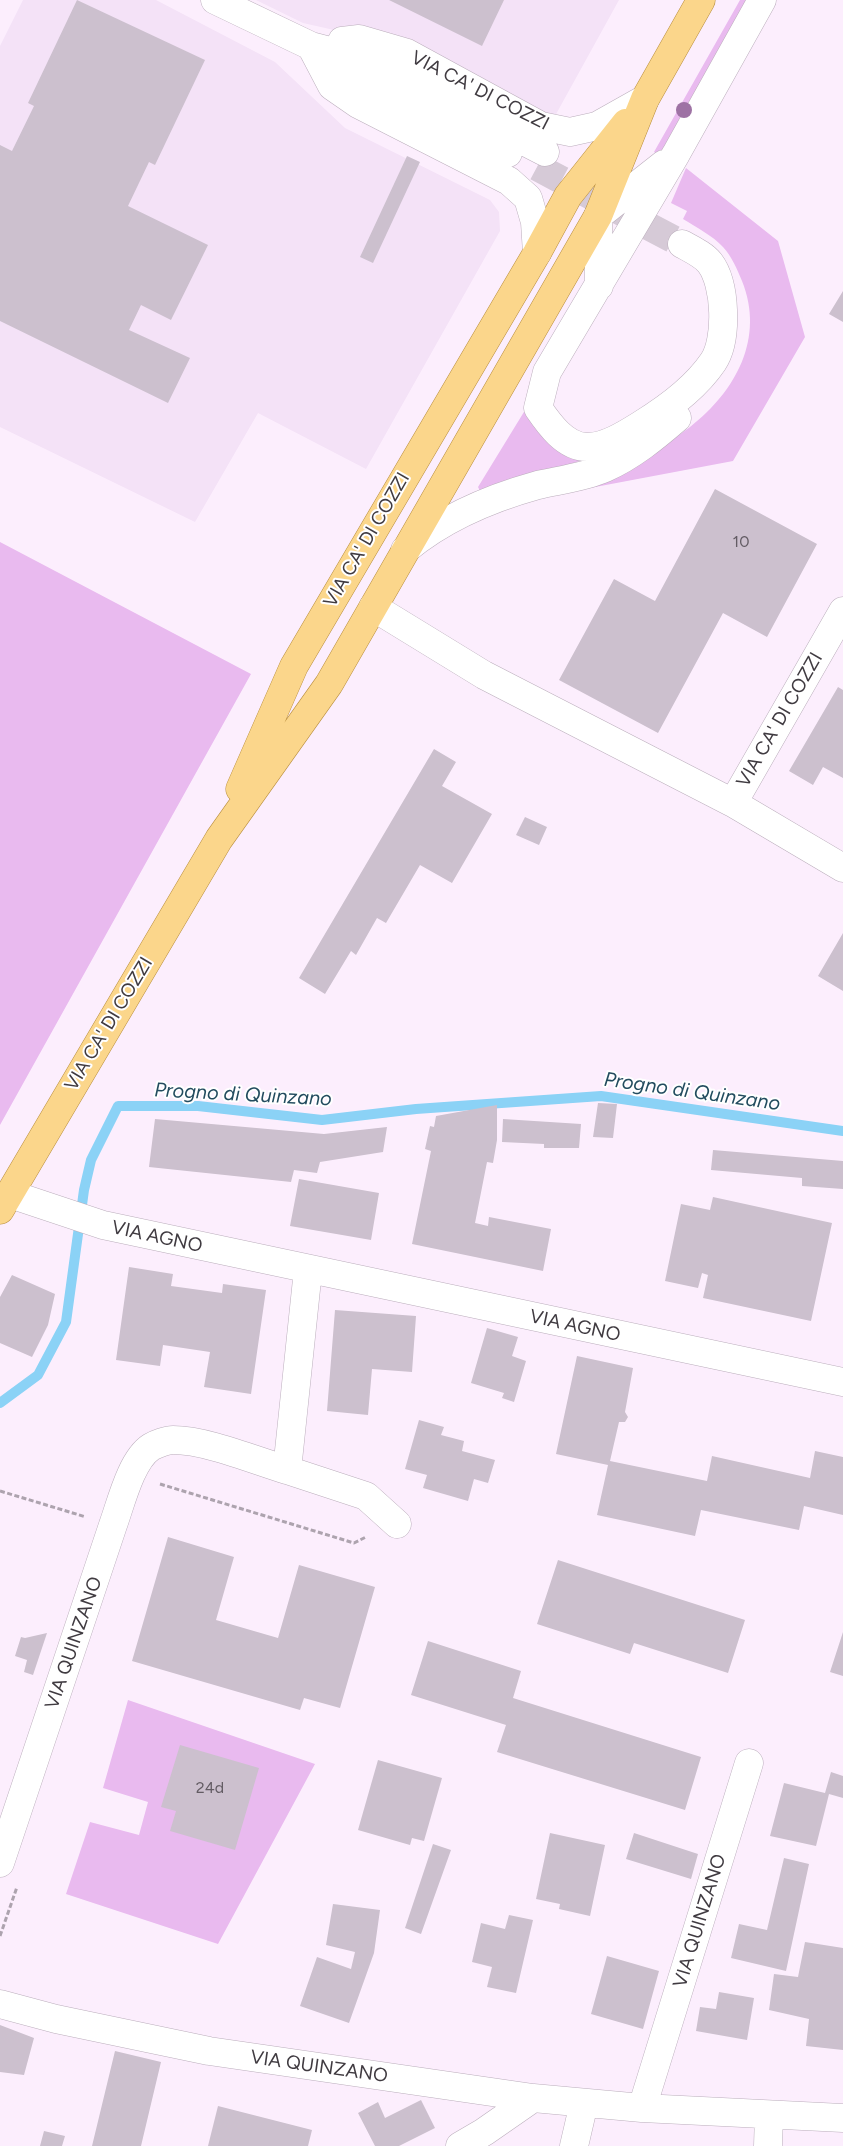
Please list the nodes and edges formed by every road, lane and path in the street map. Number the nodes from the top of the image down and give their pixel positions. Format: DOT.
graph roads {
  1 [pos="215,0"];
  2 [pos="701,0"];
  3 [pos="762,0"];
  4 [pos="311,46"];
  5 [pos="645,99"];
  6 [pos="676,154"];
  7 [pos="541,160"];
  8 [pos="598,216"];
  9 [pos="537,253"];
  10 [pos="599,286"];
  11 [pos="405,550"];
  12 [pos="374,607"];
  13 [pos="843,611"];
  14 [pos="733,803"];
  15 [pos="219,839"];
  16 [pos="843,868"];
  17 [pos="3,1205"];
  18 [pos="308,1270"];
  19 [pos="843,1382"];
  20 [pos="287,1470"];
  21 [pos="156,1486"];
  22 [pos="1,1492"];
  23 [pos="87,1518"];
  24 [pos="397,1524"];
  25 [pos="749,1763"];
  26 [pos="10,1871"];
  27 [pos="0,1936"];
  28 [pos="0,2004"];
  29 [pos="533,2098"];
  30 [pos="584,2103"];
  31 [pos="642,2108"];
  32 [pos="770,2114"];
  33 [pos="843,2118"];
  34 [pos="460,2146"];
  35 [pos="574,2146"];
  36 [pos="768,2146"];
  1 -- 4 [label="street, VIA CA' DI COZZI"];
  2 -- 5 [label="main road, VIA CA' DI COZZI"];
  3 -- 6 [label="street, VIA CA' DI COZZI"];
  4 -- 5 [label="street, VIA CA' DI COZZI"];
  4 -- 7 [label="street, VIA CA' DI COZZI"];
  4 -- 9 [label="street"];
  5 -- 8 [label="main road, VIA CA' DI COZZI"];
  5 -- 9 [label="main road, VIA CA' DI COZZI"];
  6 -- 8 [label="street, VIA CA' DI COZZI"];
  6 -- 10 [label="street, VIA CA' DI COZZI"];
  8 -- 10 [label="street, VIA CA' DI COZZI"];
  8 -- 11 [label="main road, VIA CA' DI COZZI"];
  9 -- 15 [label="main road, VIA CA' DI COZZI"];
  10 -- 11 [label="street, VIA CA' DI COZZI"];
  11 -- 12 [label="main road, VIA CA' DI COZZI"];
  12 -- 14 [label="street, VIA CA' DI COZZI"];
  12 -- 15 [label="main road, VIA CA' DI COZZI"];
  13 -- 14 [label="street, VIA CA' DI COZZI"];
  14 -- 16 [label="street, VIA CA' DI COZZI"];
  15 -- 17 [label="main road, VIA CA' DI COZZI"];
  17 -- 18 [label="street, VIA AGNO"];
  18 -- 19 [label="street, VIA AGNO"];
  18 -- 20 [label="street"];
  20 -- 24 [label="street"];
  20 -- 26 [label="street, VIA QUINZANO"];
  21 -- 24 [label="path"];
  22 -- 23 [label="path"];
  25 -- 31 [label="street, VIA QUINZANO"];
  26 -- 27 [label="path"];
  28 -- 29 [label="street, VIA QUINZANO"];
  29 -- 30 [label="street, VIA QUINZANO"];
  29 -- 34 [label="street"];
  30 -- 31 [label="street, VIA QUINZANO"];
  30 -- 35 [label="street"];
  31 -- 32 [label="street, VIA QUINZANO"];
  32 -- 33 [label="street, VIA QUINZANO"];
  32 -- 36 [label="street"];
}
